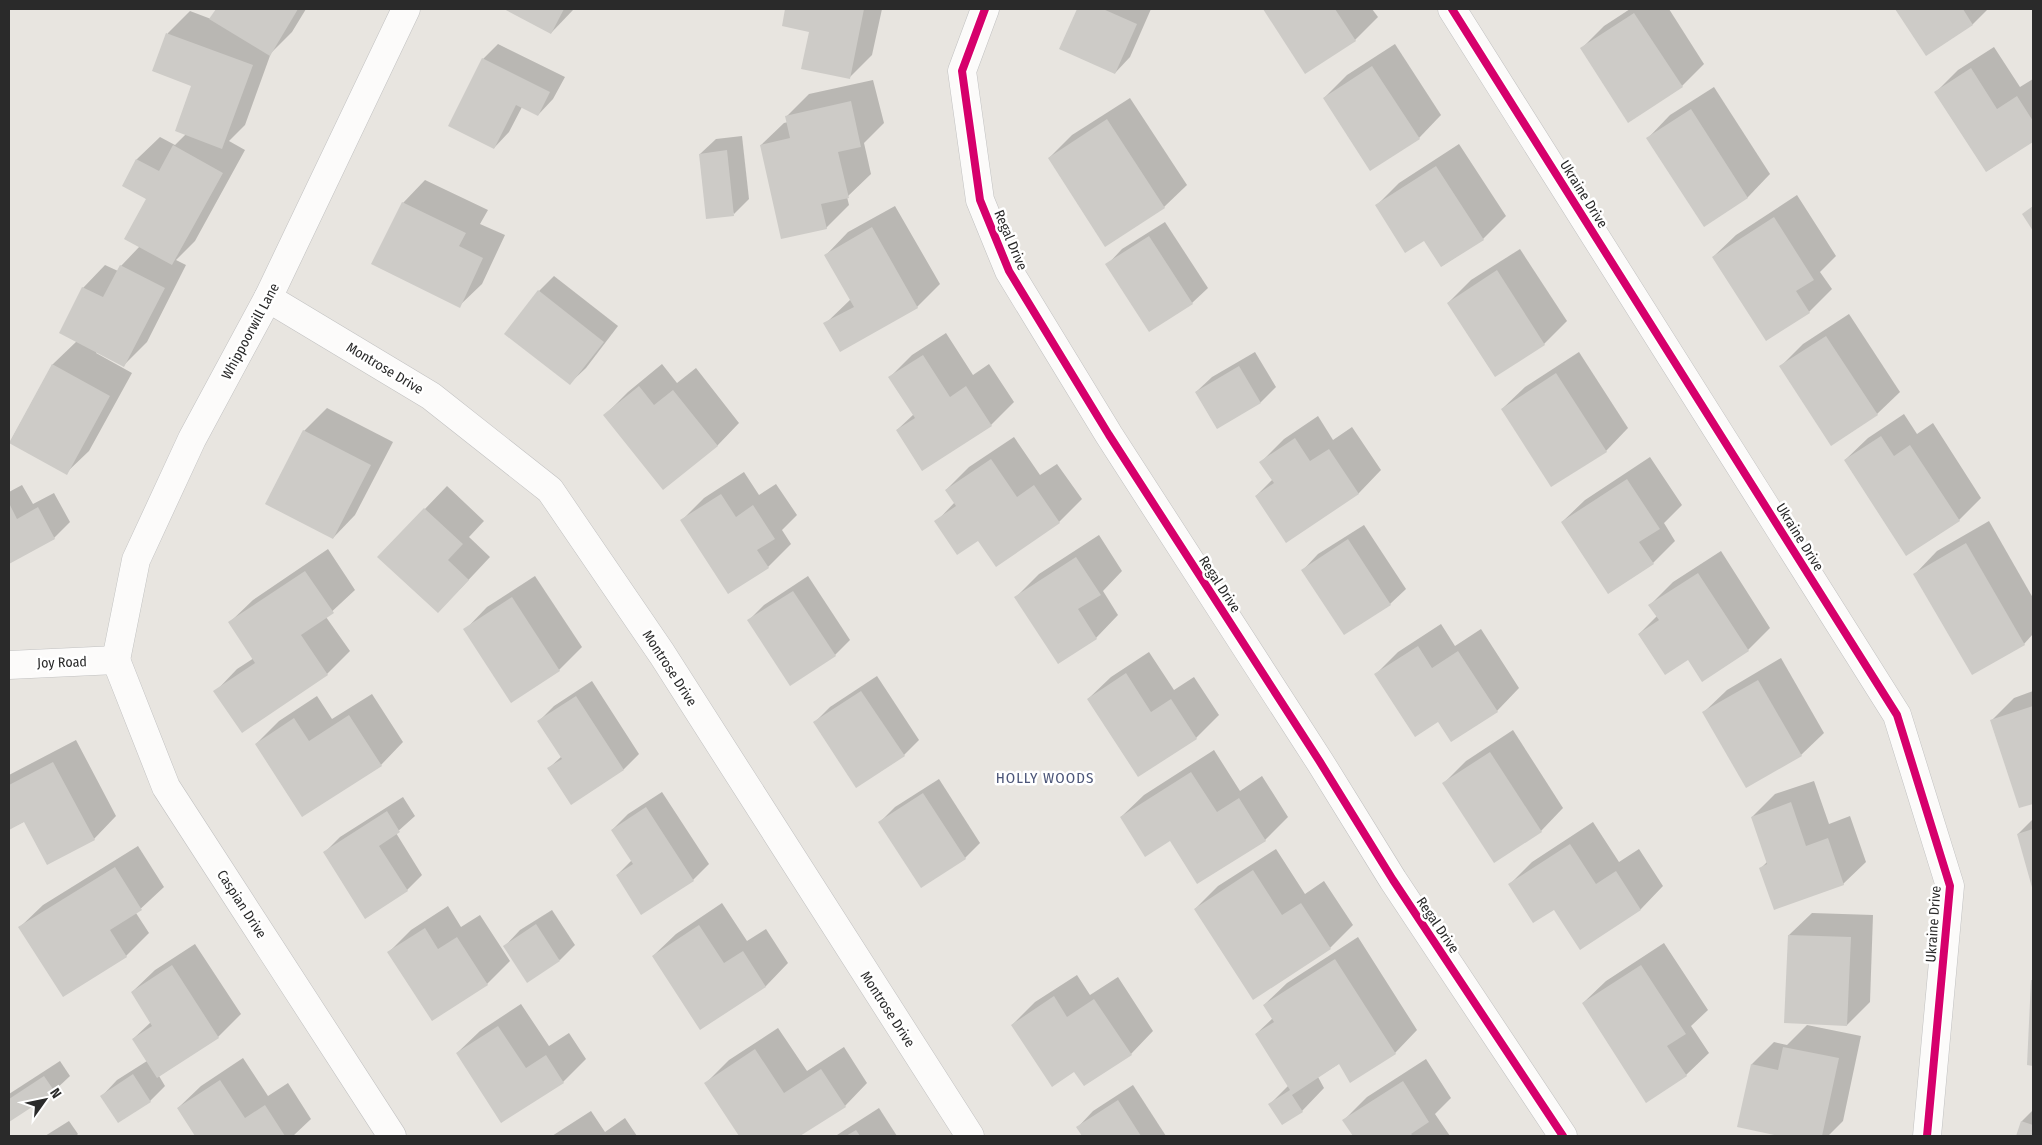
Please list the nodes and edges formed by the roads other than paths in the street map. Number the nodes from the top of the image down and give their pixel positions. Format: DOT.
graph roads {
  1 [pos="406,9"];
  2 [pos="985,9"];
  3 [pos="1452,9"];
  4 [pos="268,298"];
  5 [pos="116,660"];
  6 [pos="9,665"];
  7 [pos="392,1136"];
  8 [pos="970,1136"];
  9 [pos="1564,1136"];
  10 [pos="1927,1136"];
  1 -- 4 [label="street, Whippoorwill Lane"];
  2 -- 9 [label="street, Regal Drive"];
  3 -- 10 [label="street, Ukraine Drive"];
  4 -- 5 [label="street, Whippoorwill Lane"];
  4 -- 8 [label="street, Montrose Drive"];
  5 -- 6 [label="street, Joy Road"];
  5 -- 7 [label="street, Caspian Drive"];
}
